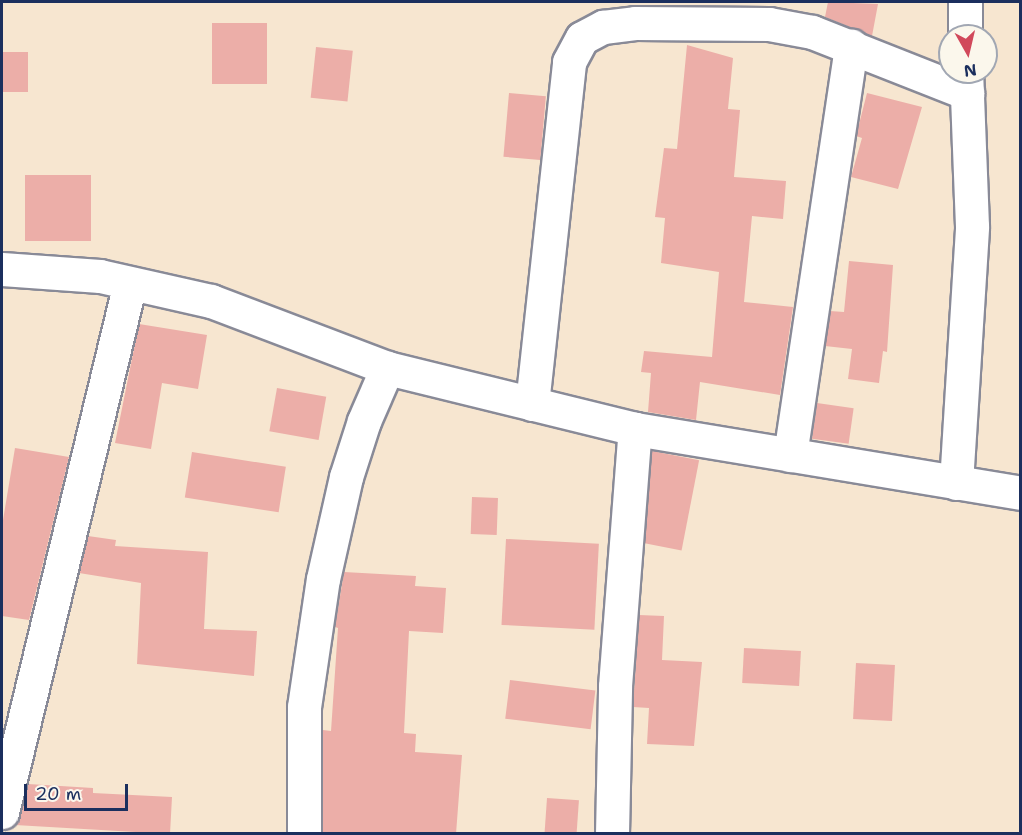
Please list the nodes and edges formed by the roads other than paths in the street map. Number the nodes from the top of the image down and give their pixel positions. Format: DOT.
graph roads {
  1 [pos="965,2"];
  2 [pos="608,14"];
  3 [pos="965,24"];
  4 [pos="851,46"];
  5 [pos="938,73"];
  6 [pos="966,84"];
  7 [pos="2,269"];
  8 [pos="130,283"];
  9 [pos="387,368"];
  10 [pos="531,405"];
  11 [pos="635,429"];
  12 [pos="790,455"];
  13 [pos="956,483"];
  14 [pos="1020,493"];
  15 [pos="2,812"];
  16 [pos="304,834"];
  17 [pos="612,834"];
  1 -- 3 [label="street"];
  2 -- 4 [label="street"];
  2 -- 10 [label="street"];
  4 -- 5 [label="street"];
  4 -- 12 [label="street"];
  6 -- 13 [label="street"];
  7 -- 8 [label="street"];
  8 -- 9 [label="street"];
  8 -- 15 [label="street"];
  9 -- 10 [label="street"];
  9 -- 16 [label="street"];
  10 -- 11 [label="street"];
  11 -- 12 [label="street"];
  11 -- 17 [label="street"];
  12 -- 13 [label="street"];
  13 -- 14 [label="street"];
}
